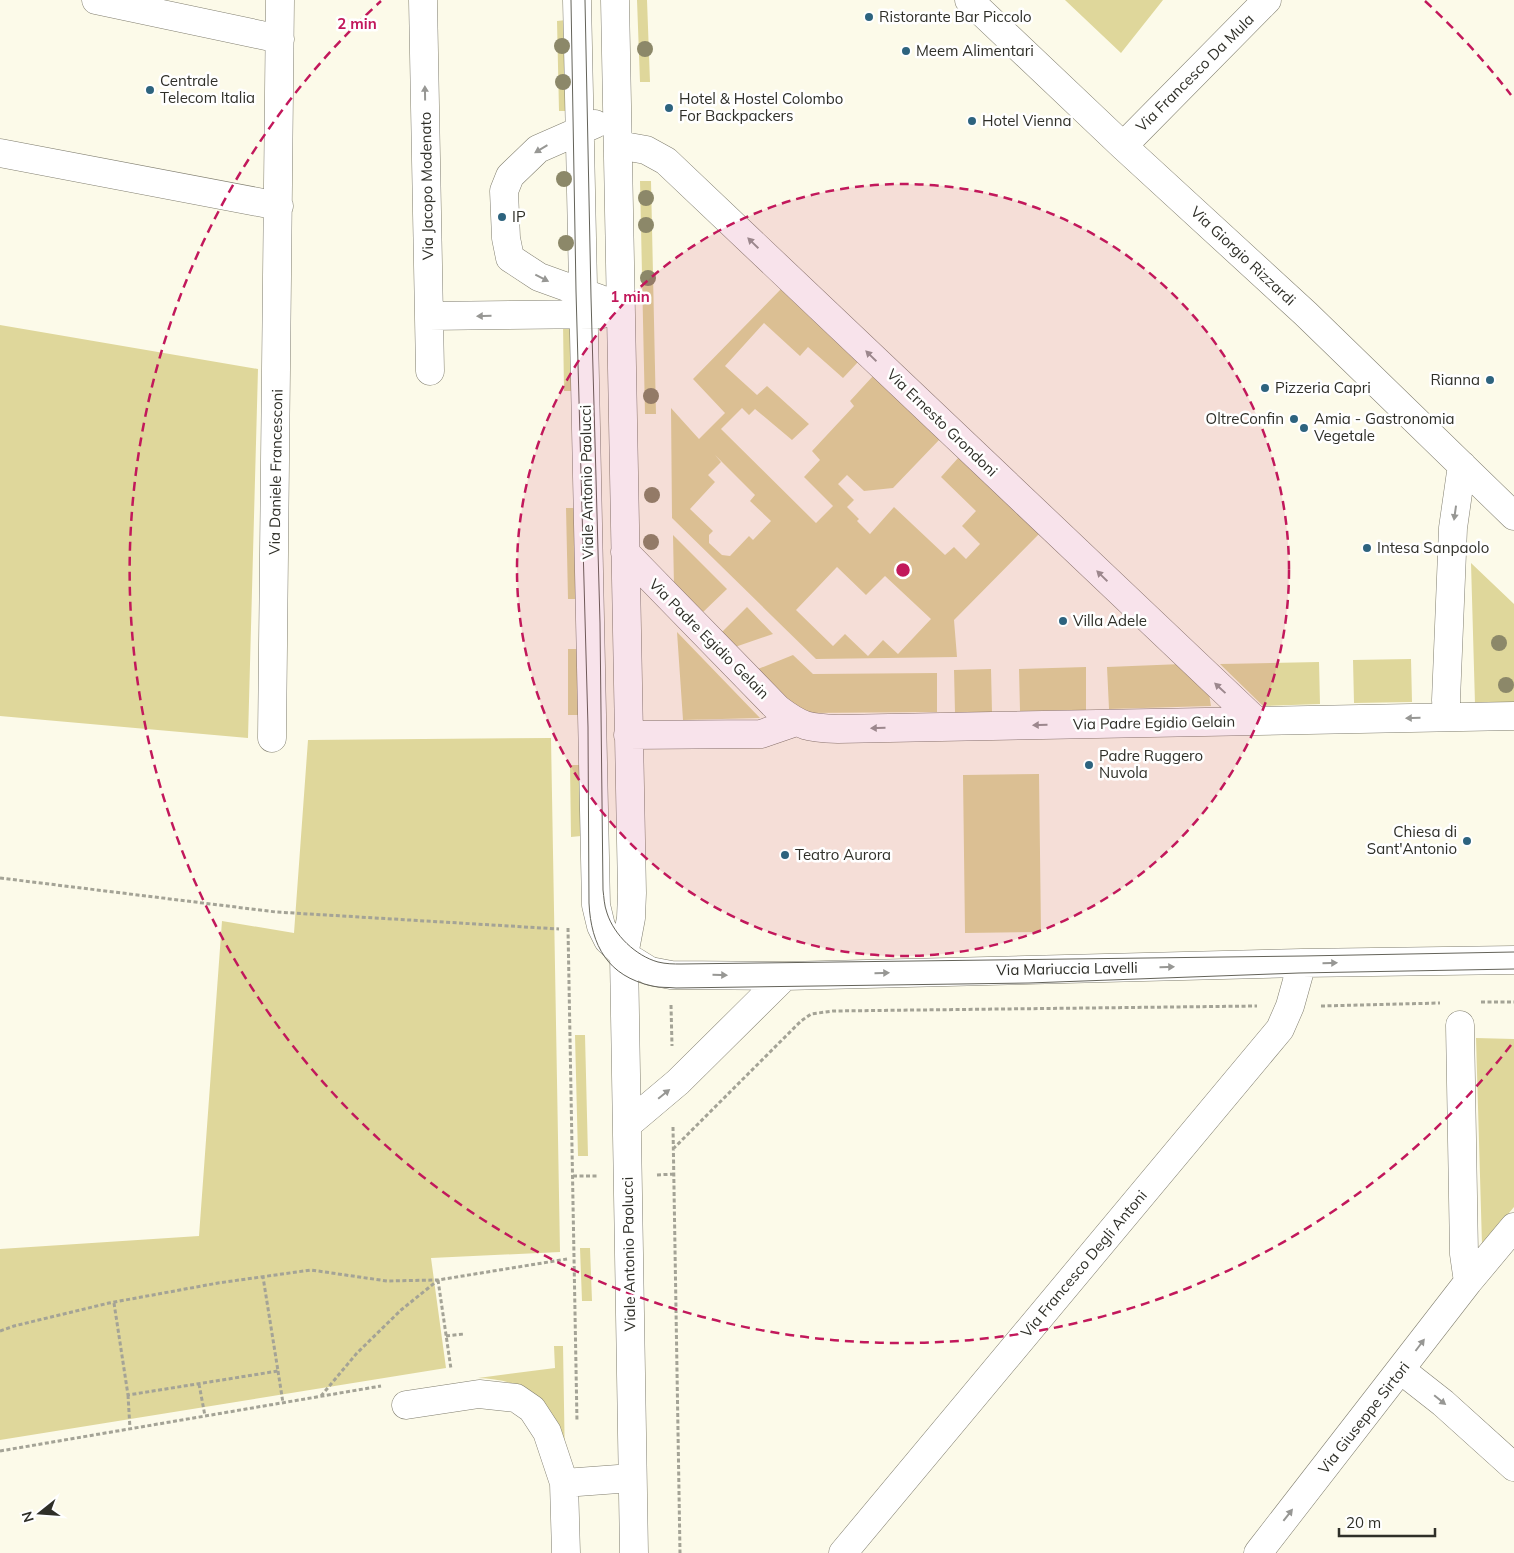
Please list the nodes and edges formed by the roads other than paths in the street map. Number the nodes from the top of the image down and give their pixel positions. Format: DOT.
graph roads {
  1 [pos="96,0"];
  2 [pos="280,0"];
  3 [pos="423,0"];
  4 [pos="578,0"];
  5 [pos="615,0"];
  6 [pos="969,0"];
  7 [pos="1267,0"];
  8 [pos="280,39"];
  9 [pos="617,115"];
  10 [pos="580,130"];
  11 [pos="618,145"];
  12 [pos="1123,146"];
  13 [pos="0,153"];
  14 [pos="279,206"];
  15 [pos="584,304"];
  16 [pos="621,309"];
  17 [pos="429,316"];
  18 [pos="430,371"];
  19 [pos="1462,465"];
  20 [pos="1514,516"];
  21 [pos="625,552"];
  22 [pos="1514,716"];
  23 [pos="1447,718"];
  24 [pos="1256,721"];
  25 [pos="796,722"];
  26 [pos="628,735"];
  27 [pos="272,738"];
  28 [pos="624,956"];
  29 [pos="1514,960"];
  30 [pos="1302,963"];
  31 [pos="785,976"];
  32 [pos="1453,1014"];
  33 [pos="627,1124"];
  34 [pos="1514,1227"];
  35 [pos="1468,1282"];
  36 [pos="1401,1370"];
  37 [pos="406,1405"];
  38 [pos="1514,1467"];
  39 [pos="632,1478"];
  40 [pos="564,1483"];
  41 [pos="566,1553"];
  42 [pos="634,1553"];
  43 [pos="843,1553"];
  44 [pos="1258,1553"];
  1 -- 8 [label="street"];
  2 -- 8 [label="street, Via Daniele Francesconi"];
  17 -- 3 [label="street, Via Jacopo Modenato, one-way"];
  4 -- 10 [label="street, Viale Antonio Paolucci"];
  5 -- 9 [label="street, Viale Antonio Paolucci"];
  6 -- 12 [label="street, Via Giorgio Rizzardi"];
  7 -- 12 [label="street, Via Francesco Da Mula"];
  8 -- 14 [label="street, Via Daniele Francesconi"];
  9 -- 10 [label="street"];
  9 -- 11 [label="street, Viale Antonio Paolucci"];
  10 -- 15 [label="street, Viale Antonio Paolucci"];
  10 -- 15 [label="street, one-way"];
  11 -- 16 [label="street, Viale Antonio Paolucci"];
  24 -- 11 [label="street, Via Ernesto Grondoni, one-way"];
  12 -- 19 [label="street, Via Giorgio Rizzardi"];
  13 -- 14 [label="street"];
  14 -- 27 [label="street, Via Daniele Francesconi"];
  15 -- 16 [label="street"];
  15 -- 17 [label="street, one-way"];
  15 -- 28 [label="street, Viale Antonio Paolucci"];
  16 -- 21 [label="street, Viale Antonio Paolucci"];
  17 -- 18 [label="street, Via Jacopo Modenato"];
  19 -- 20 [label="street, Via Giorgio Rizzardi"];
  19 -- 23 [label="street, one-way"];
  21 -- 25 [label="street, Via Padre Egidio Gelain"];
  21 -- 26 [label="street, Viale Antonio Paolucci"];
  22 -- 23 [label="street, Via Padre Egidio Gelain"];
  23 -- 24 [label="street, Via Padre Egidio Gelain, one-way"];
  24 -- 25 [label="street, Via Padre Egidio Gelain, one-way"];
  25 -- 26 [label="street"];
  26 -- 28 [label="street, Viale Antonio Paolucci"];
  28 -- 31 [label="street, Via Mariuccia Lavelli, one-way"];
  28 -- 33 [label="street, Viale Antonio Paolucci"];
  30 -- 29 [label="street, Via Mariuccia Lavelli, one-way"];
  31 -- 30 [label="street, Via Mariuccia Lavelli, one-way"];
  30 -- 43 [label="street, Via Francesco Degli Antoni"];
  33 -- 31 [label="street, one-way"];
  32 -- 35 [label="street"];
  33 -- 39 [label="street, Viale Antonio Paolucci"];
  34 -- 35 [label="street, Via Giuseppe Sirtori"];
  36 -- 35 [label="street, Via Giuseppe Sirtori, one-way"];
  36 -- 38 [label="street, one-way"];
  44 -- 36 [label="street, Via Giuseppe Sirtori, one-way"];
  37 -- 40 [label="street"];
  39 -- 40 [label="street"];
  39 -- 42 [label="street, Viale Antonio Paolucci"];
  40 -- 41 [label="street"];
}
